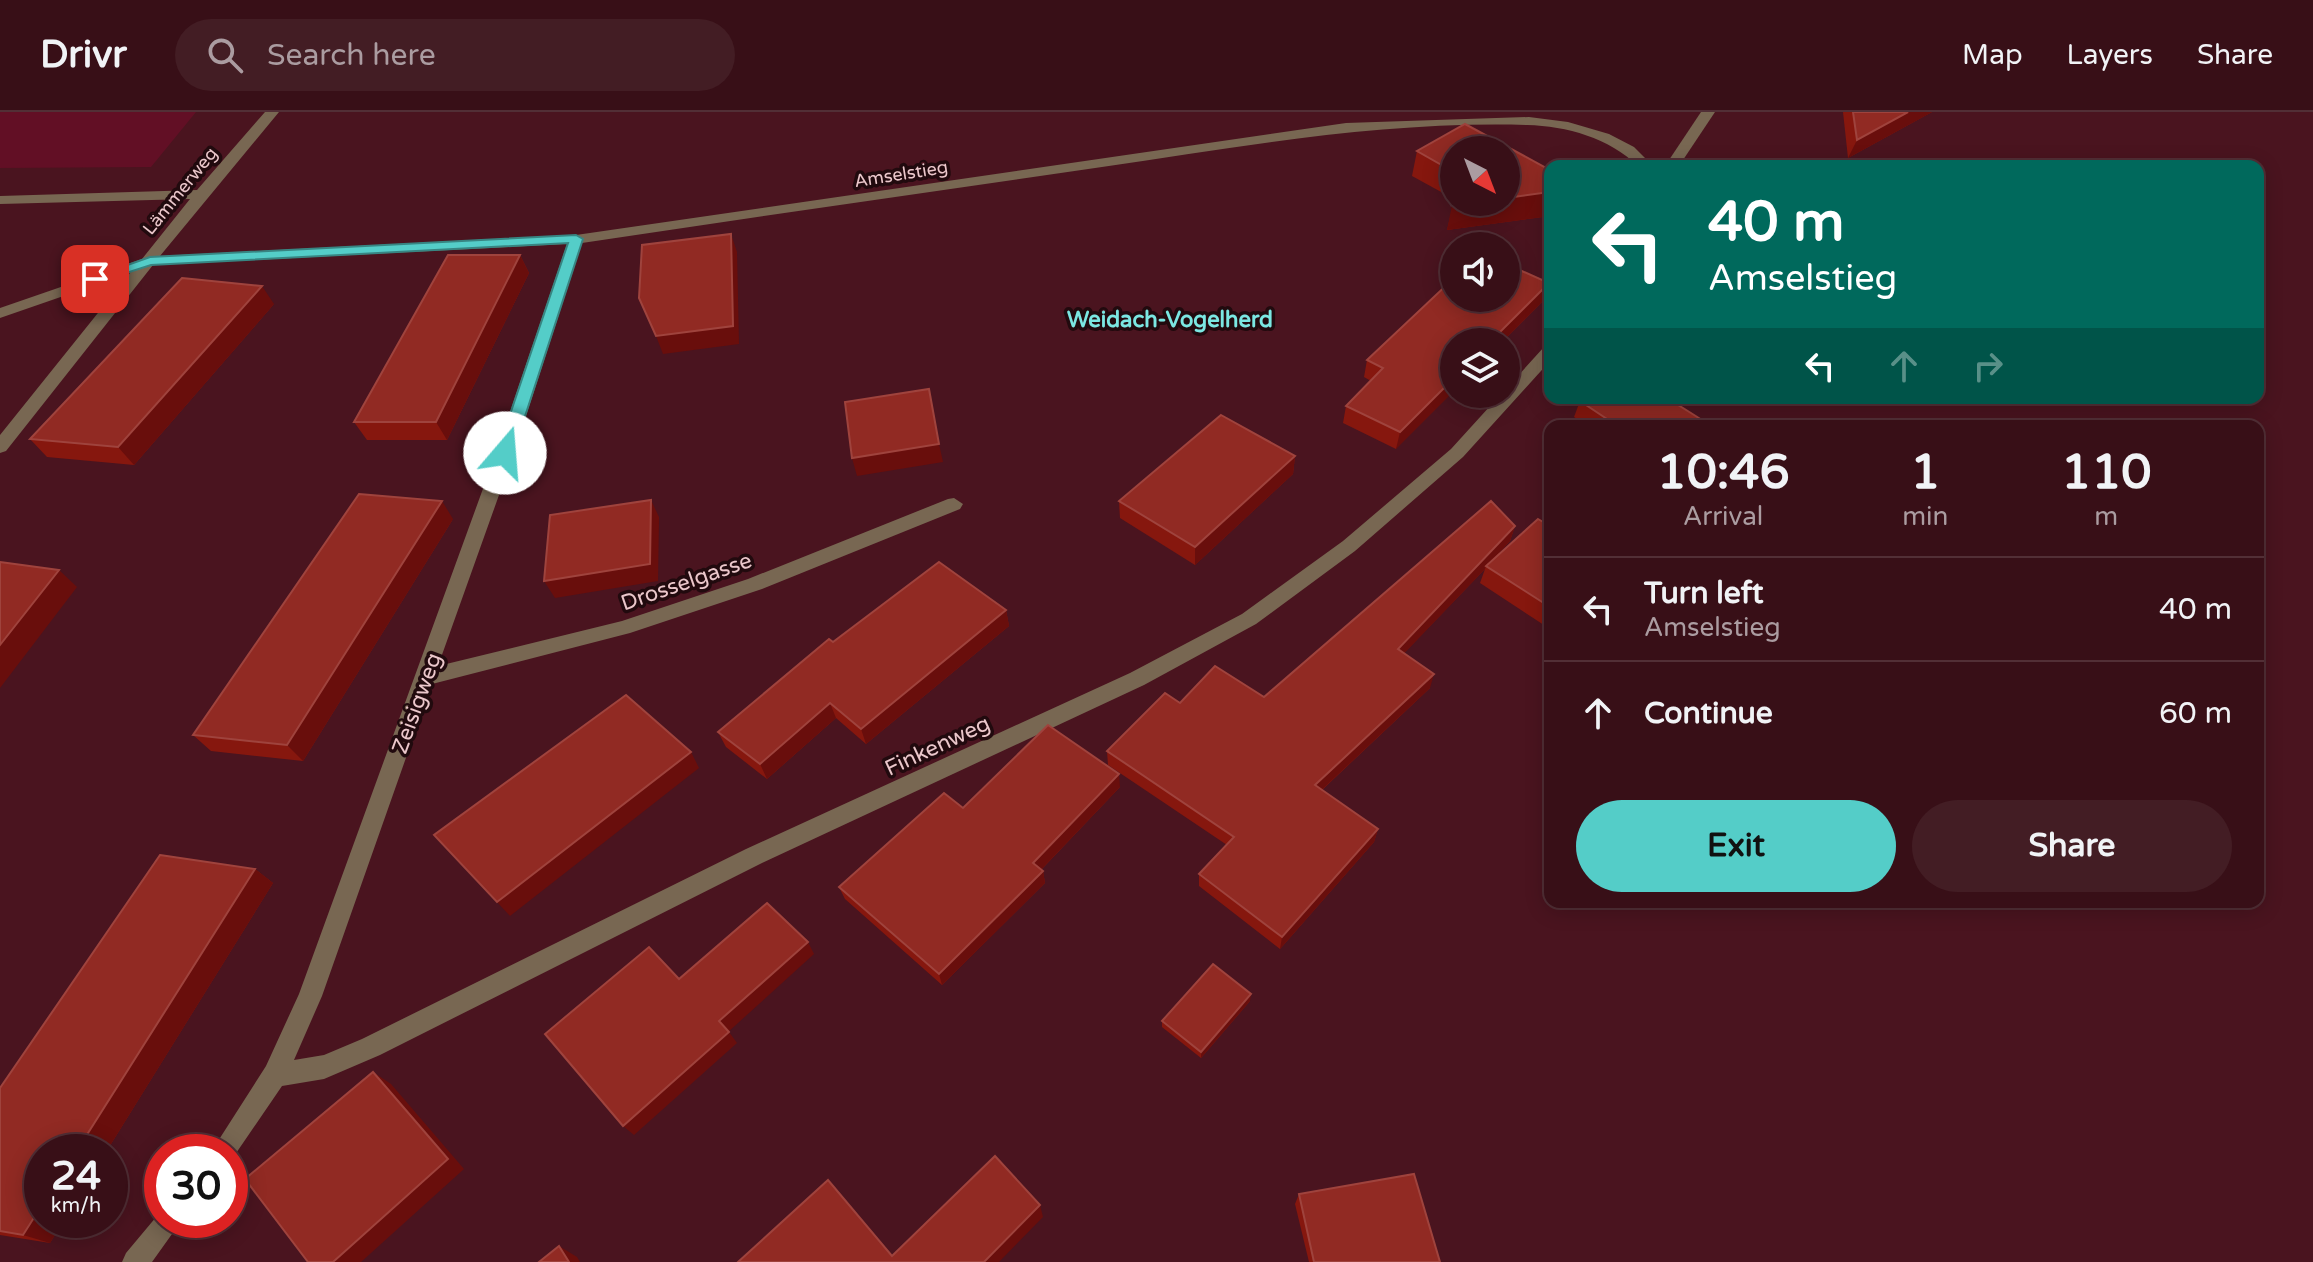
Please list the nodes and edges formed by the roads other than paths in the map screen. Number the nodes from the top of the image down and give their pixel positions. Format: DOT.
graph roads {
  1 [pos="272,112"];
  2 [pos="1708,112"];
  3 [pos="1640,160"];
  4 [pos="1676,160"];
  5 [pos="201,194"];
  6 [pos="0,200"];
  7 [pos="576,239"];
  8 [pos="150,261"];
  9 [pos="0,313"];
  10 [pos="1544,358"];
  11 [pos="0,447"];
  12 [pos="954,504"];
  13 [pos="424,678"];
  14 [pos="275,1075"];
  15 [pos="236,1134"];
  16 [pos="154,1238"];
  17 [pos="135,1262"];
  1 -- 5 [label="street, Lämmerweg"];
  2 -- 4 [label="street"];
  3 -- 7 [label="street, Amselstieg"];
  5 -- 6 [label="street"];
  5 -- 8 [label="street, Lämmerweg"];
  7 -- 8 [label="street, Amselstieg"];
  7 -- 13 [label="street, Zeisigweg"];
  8 -- 9 [label="street, Amselstieg"];
  8 -- 11 [label="street, Lämmerweg"];
  10 -- 14 [label="street, Finkenweg"];
  12 -- 13 [label="street, Drosselgasse"];
  13 -- 14 [label="street, Zeisigweg"];
  14 -- 15 [label="street, Zeisigweg"];
  16 -- 17 [label="street"];
}
